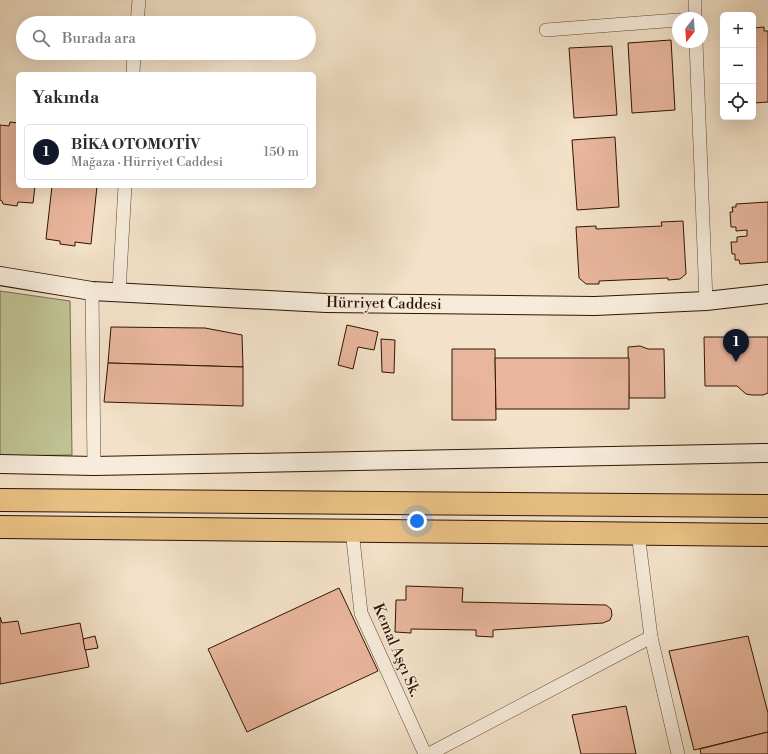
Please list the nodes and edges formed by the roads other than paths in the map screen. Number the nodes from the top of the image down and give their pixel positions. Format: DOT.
graph roads {
  1 [pos="139,0"];
  2 [pos="695,0"];
  3 [pos="696,12"];
  4 [pos="138,16"];
  5 [pos="672,20"];
  6 [pos="546,30"];
  7 [pos="696,48"];
  8 [pos="134,60"];
  9 [pos="133,72"];
  10 [pos="125,188"];
  11 [pos="0,276"];
  12 [pos="92,291"];
  13 [pos="119,292"];
  14 [pos="768,294"];
  15 [pos="706,301"];
  16 [pos="768,453"];
  17 [pos="0,464"];
  18 [pos="94,466"];
  19 [pos="0,500"];
  20 [pos="768,506"];
  21 [pos="0,527"];
  22 [pos="352,530"];
  23 [pos="638,533"];
  24 [pos="768,535"];
  25 [pos="651,637"];
  26 [pos="425,754"];
  27 [pos="429,754"];
  28 [pos="678,754"];
  1 -- 4 [label="street"];
  2 -- 3 [label="street"];
  5 -- 6 [label="street"];
  7 -- 15 [label="street"];
  8 -- 9 [label="street"];
  10 -- 13 [label="street"];
  11 -- 12 [label="main road, Hürriyet Caddesi"];
  12 -- 13 [label="main road, Hürriyet Caddesi"];
  12 -- 18 [label="street"];
  13 -- 15 [label="main road, Hürriyet Caddesi"];
  14 -- 15 [label="main road, Hürriyet Caddesi"];
  16 -- 18 [label="main road"];
  17 -- 18 [label="main road"];
  19 -- 20 [label="highway"];
  21 -- 22 [label="highway"];
  22 -- 23 [label="highway"];
  22 -- 26 [label="street, Kemal Aşçı Sk."];
  23 -- 24 [label="highway"];
  23 -- 25 [label="street"];
  25 -- 27 [label="street"];
  25 -- 28 [label="street"];
}
